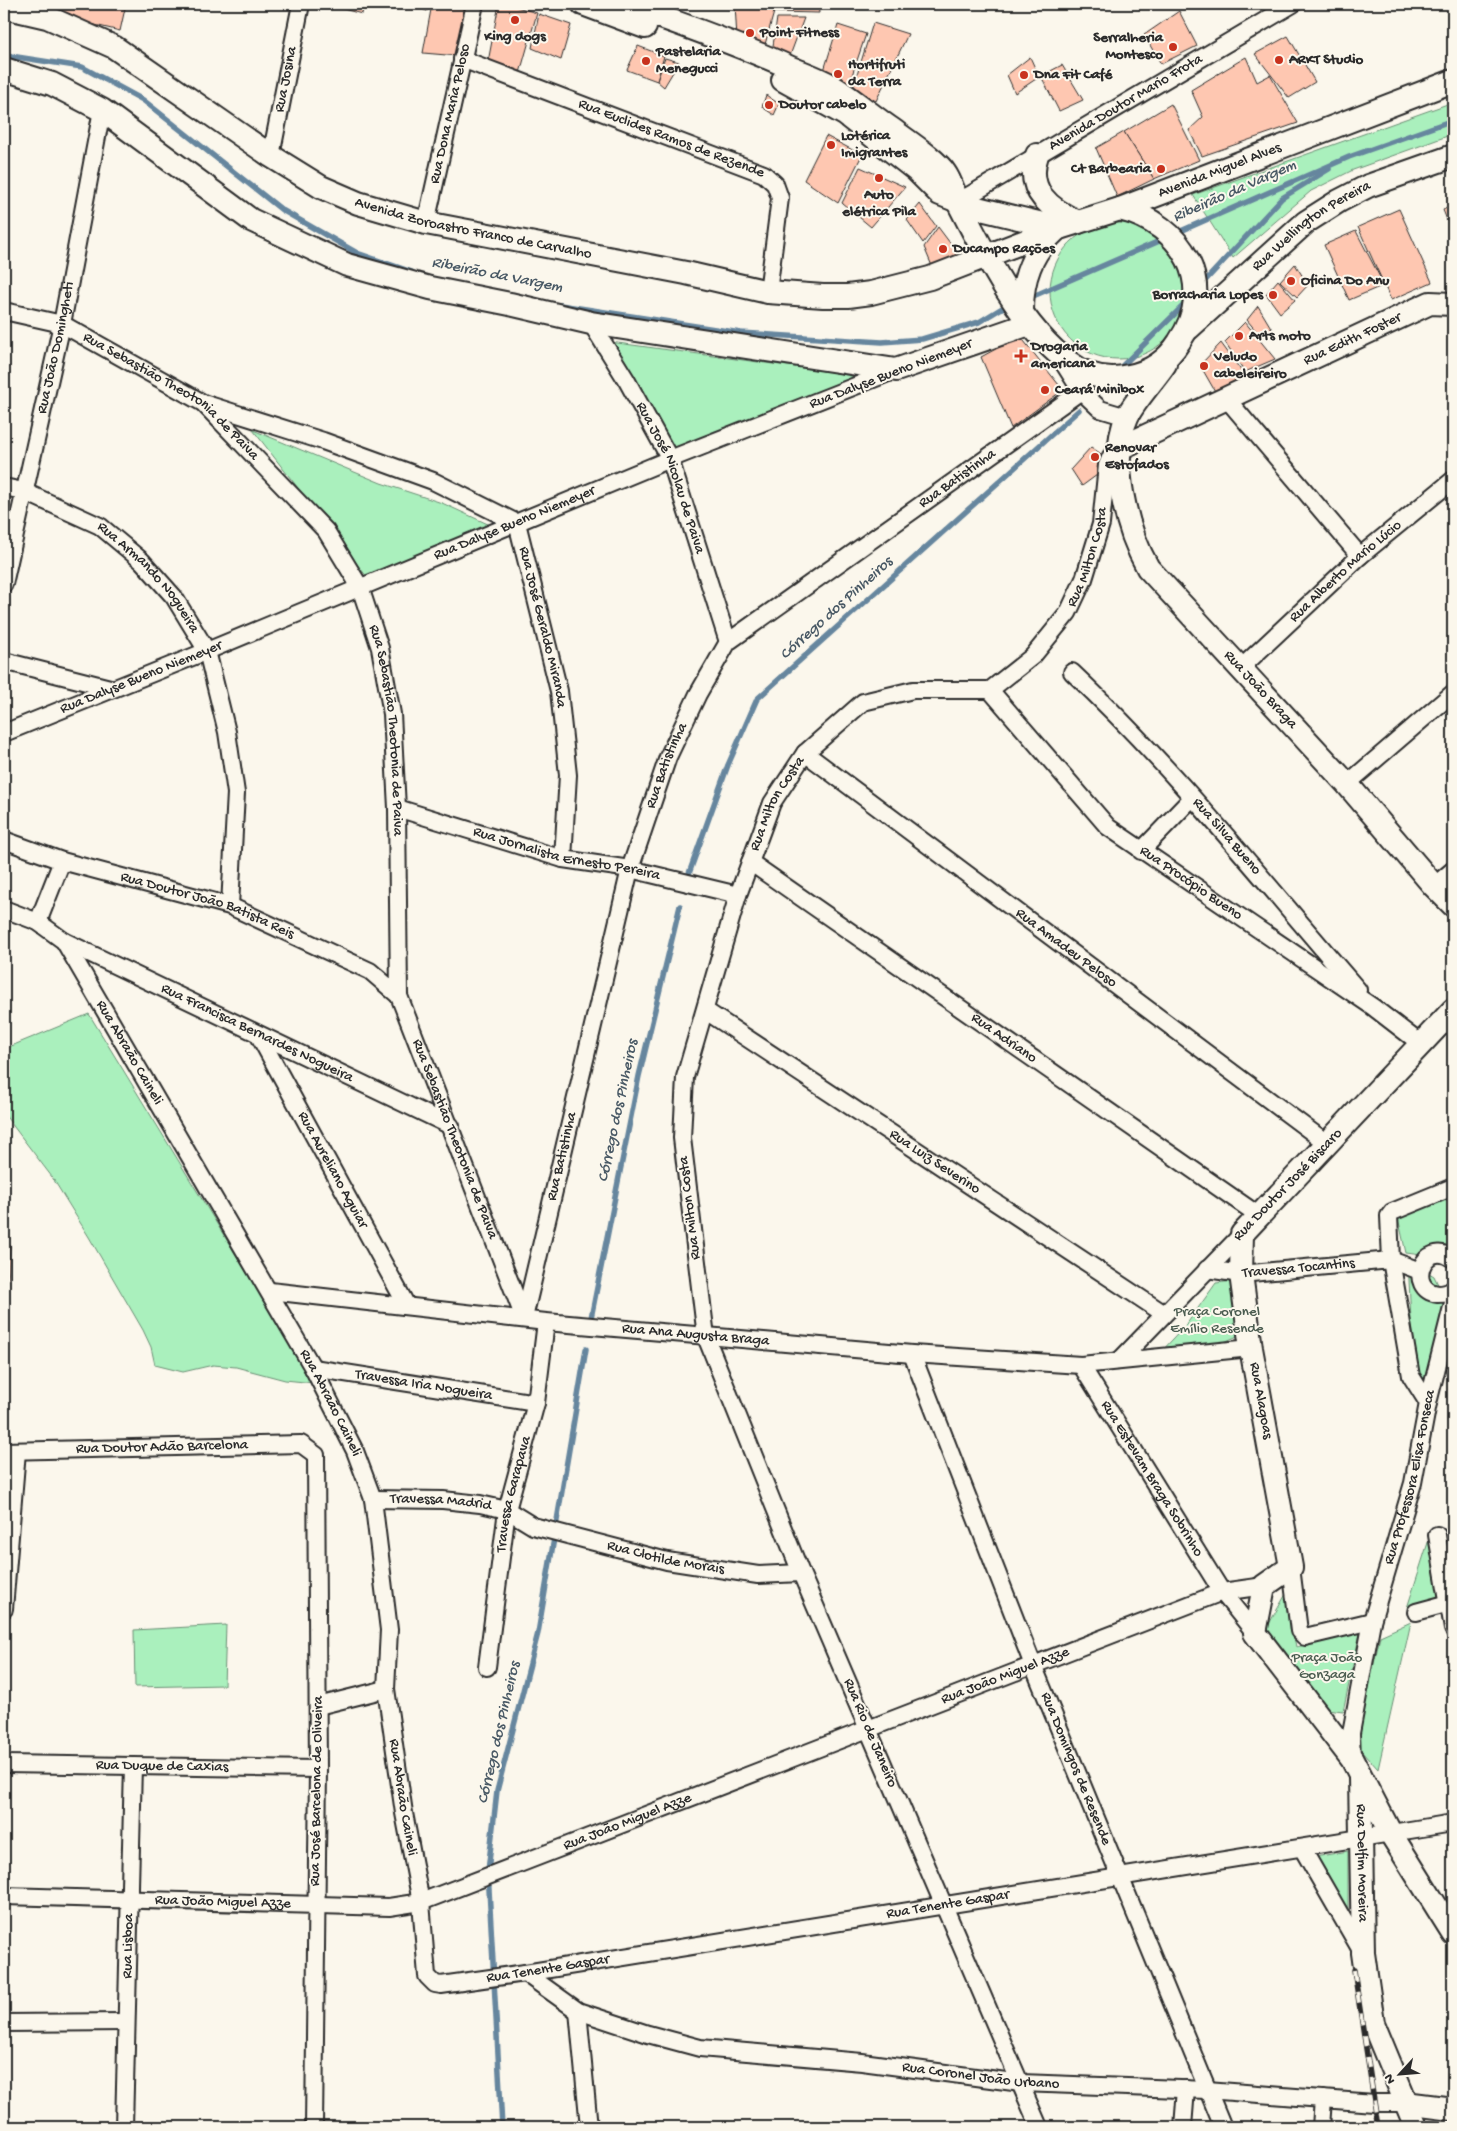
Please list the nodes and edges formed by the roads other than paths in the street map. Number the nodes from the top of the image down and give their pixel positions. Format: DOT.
graph roads {
  1 [pos="301,4"];
  2 [pos="475,4"];
  3 [pos="625,4"];
  4 [pos="1293,4"];
  5 [pos="596,6"];
  6 [pos="4,8"];
  7 [pos="462,59"];
  8 [pos="4,69"];
  9 [pos="1453,82"];
  10 [pos="102,110"];
  11 [pos="1037,155"];
  12 [pos="272,156"];
  13 [pos="1453,156"];
  14 [pos="958,202"];
  15 [pos="1120,209"];
  16 [pos="426,224"];
  17 [pos="1068,225"];
  18 [pos="986,256"];
  19 [pos="768,292"];
  20 [pos="1453,304"];
  21 [pos="4,311"];
  22 [pos="591,323"];
  23 [pos="1029,323"];
  24 [pos="62,324"];
  25 [pos="1189,328"];
  26 [pos="1171,354"];
  27 [pos="1059,356"];
  28 [pos="896,370"];
  29 [pos="1081,392"];
  30 [pos="1226,398"];
  31 [pos="203,403"];
  32 [pos="1127,417"];
  33 [pos="1145,436"];
  34 [pos="1118,449"];
  35 [pos="670,459"];
  36 [pos="1453,480"];
  37 [pos="4,487"];
  38 [pos="23,491"];
  39 [pos="517,523"];
  40 [pos="1360,556"];
  41 [pos="4,584"];
  42 [pos="360,586"];
  43 [pos="728,642"];
  44 [pos="208,651"];
  45 [pos="4,661"];
  46 [pos="1242,667"];
  47 [pos="1072,672"];
  48 [pos="110,688"];
  49 [pos="990,690"];
  50 [pos="1453,693"];
  51 [pos="4,733"];
  52 [pos="805,753"];
  53 [pos="1347,784"];
  54 [pos="1192,798"];
  55 [pos="397,808"];
  56 [pos="4,840"];
  57 [pos="1141,851"];
  58 [pos="563,859"];
  59 [pos="62,861"];
  60 [pos="750,862"];
  61 [pos="630,869"];
  62 [pos="1453,870"];
  63 [pos="1434,886"];
  64 [pos="738,895"];
  65 [pos="1453,905"];
  66 [pos="230,906"];
  67 [pos="4,909"];
  68 [pos="38,922"];
  69 [pos="64,941"];
  70 [pos="399,996"];
  71 [pos="1373,1007"];
  72 [pos="706,1010"];
  73 [pos="1453,1010"];
  74 [pos="258,1034"];
  75 [pos="1421,1044"];
  76 [pos="450,1126"];
  77 [pos="1328,1144"];
  78 [pos="1453,1187"];
  79 [pos="1258,1215"];
  80 [pos="1242,1234"];
  81 [pos="1453,1259"];
  82 [pos="1391,1260"];
  83 [pos="1207,1269"];
  84 [pos="1420,1271"];
  85 [pos="1241,1274"];
  86 [pos="1453,1289"];
  87 [pos="270,1291"];
  88 [pos="1453,1303"];
  89 [pos="406,1306"];
  90 [pos="1163,1313"];
  91 [pos="524,1318"];
  92 [pos="546,1322"];
  93 [pos="706,1337"];
  94 [pos="1251,1348"];
  95 [pos="912,1354"];
  96 [pos="1121,1359"];
  97 [pos="1081,1365"];
  98 [pos="313,1368"];
  99 [pos="536,1403"];
  100 [pos="1428,1404"];
  101 [pos="10,1451"];
  102 [pos="316,1455"];
  103 [pos="373,1499"];
  104 [pos="510,1512"];
  105 [pos="533,1526"];
  106 [pos="1437,1535"];
  107 [pos="1291,1567"];
  108 [pos="801,1573"];
  109 [pos="1264,1586"];
  110 [pos="1222,1592"];
  111 [pos="1451,1602"];
  112 [pos="4,1609"];
  113 [pos="1416,1612"];
  114 [pos="1372,1622"];
  115 [pos="1453,1629"];
  116 [pos="1255,1633"];
  117 [pos="1034,1665"];
  118 [pos="486,1667"];
  119 [pos="386,1688"];
  120 [pos="318,1706"];
  121 [pos="868,1729"];
  122 [pos="4,1764"];
  123 [pos="133,1766"];
  124 [pos="1356,1766"];
  125 [pos="318,1769"];
  126 [pos="1453,1824"];
  127 [pos="1391,1834"];
  128 [pos="1361,1838"];
  129 [pos="1302,1848"];
  130 [pos="1121,1877"];
  131 [pos="4,1896"];
  132 [pos="129,1900"];
  133 [pos="421,1902"];
  134 [pos="316,1905"];
  135 [pos="944,1906"];
  136 [pos="1453,1933"];
  137 [pos="1362,1953"];
  138 [pos="525,1973"];
  139 [pos="441,1985"];
  140 [pos="578,2011"];
  141 [pos="126,2022"];
  142 [pos="4,2024"];
  143 [pos="1021,2083"];
  144 [pos="1186,2089"];
  145 [pos="1207,2090"];
  146 [pos="1323,2099"];
  147 [pos="1406,2103"];
  148 [pos="1453,2108"];
  149 [pos="124,2127"];
  150 [pos="314,2127"];
  151 [pos="589,2127"];
  152 [pos="1039,2127"];
  153 [pos="1183,2127"];
  154 [pos="1224,2127"];
  155 [pos="1321,2127"];
  156 [pos="1416,2127"];
  1 -- 12 [label="street, Rua Josina"];
  2 -- 7 [label="street, Rua Dona Maria Peloso"];
  3 -- 14 [label="main road"];
  4 -- 11 [label="street, Avenida Doutor Mario Frota"];
  5 -- 14 [label="main road"];
  6 -- 12 [label="main road, Avenida Zoroastro Franco de Carvalho"];
  7 -- 16 [label="street, Rua Dona Maria Peloso"];
  7 -- 19 [label="street, Rua Euclides Ramos de Rezende"];
  8 -- 10 [label="main road"];
  9 -- 15 [label="main road, Avenida Miguel Alves"];
  10 -- 22 [label="main road"];
  10 -- 24 [label="street, Rua João Domingheti"];
  11 -- 14 [label="street, Avenida Doutor Mario Frota"];
  11 -- 17 [label="main road"];
  12 -- 16 [label="main road, Avenida Zoroastro Franco de Carvalho"];
  13 -- 25 [label="main road, Rua Wellington Pereira"];
  14 -- 17 [label="main road"];
  14 -- 18 [label="main road"];
  15 -- 17 [label="main road, Avenida Miguel Alves"];
  15 -- 25 [label="main road"];
  16 -- 19 [label="main road, Avenida Zoroastro Franco de Carvalho"];
  17 -- 18 [label="main road, Avenida Miguel Alves"];
  17 -- 23 [label="main road"];
  18 -- 19 [label="main road, Avenida Zoroastro Franco de Carvalho"];
  18 -- 23 [label="main road"];
  20 -- 30 [label="main road, Rua Edith Foster"];
  21 -- 24 [label="street, Rua Sebastião Theotonia de Paiva"];
  22 -- 28 [label="main road"];
  22 -- 35 [label="street, Rua José Nicolau de Paiva"];
  23 -- 27 [label="main road"];
  23 -- 28 [label="main road, Rua Dalyse Bueno Niemeyer"];
  24 -- 31 [label="street, Rua Sebastião Theotonia de Paiva"];
  24 -- 38 [label="street, Rua João Domingheti"];
  25 -- 26 [label="main road"];
  26 -- 27 [label="main road"];
  26 -- 32 [label="main road"];
  27 -- 29 [label="street"];
  28 -- 35 [label="street, Rua Dalyse Bueno Niemeyer"];
  29 -- 32 [label="street"];
  29 -- 43 [label="street, Rua Batistinha"];
  30 -- 33 [label="main road, Rua Edith Foster"];
  30 -- 40 [label="street"];
  31 -- 39 [label="street"];
  31 -- 42 [label="street, Rua Sebastião Theotonia de Paiva"];
  32 -- 33 [label="main road"];
  32 -- 34 [label="main road"];
  33 -- 34 [label="main road, Rua Edith Foster"];
  34 -- 46 [label="main road, Rua João Braga"];
  34 -- 49 [label="street, Rua Milton Costa"];
  35 -- 39 [label="street, Rua Dalyse Bueno Niemeyer"];
  35 -- 43 [label="street, Rua José Nicolau de Paiva"];
  36 -- 40 [label="street, Rua Alberto Mario Lúcio"];
  37 -- 38 [label="street, Rua Armando Nogueira"];
  38 -- 41 [label="street, Rua João Domingheti"];
  38 -- 44 [label="street, Rua Armando Nogueira"];
  39 -- 42 [label="street, Rua Dalyse Bueno Niemeyer"];
  39 -- 58 [label="street, Rua José Geraldo Miranda"];
  40 -- 46 [label="street, Rua Alberto Mario Lúcio"];
  42 -- 44 [label="street, Rua Dalyse Bueno Niemeyer"];
  42 -- 55 [label="street, Rua Sebastião Theotonia de Paiva"];
  43 -- 61 [label="street, Rua Batistinha"];
  44 -- 48 [label="street, Rua Dalyse Bueno Niemeyer"];
  44 -- 66 [label="street, Rua Armando Nogueira"];
  45 -- 48 [label="street"];
  46 -- 53 [label="main road, Rua João Braga"];
  47 -- 54 [label="street, Rua Silva Bueno"];
  48 -- 51 [label="street, Rua Dalyse Bueno Niemeyer"];
  49 -- 52 [label="street, Rua Milton Costa"];
  49 -- 57 [label="street, Rua Procópio Bueno"];
  50 -- 53 [label="street"];
  52 -- 60 [label="street, Rua Milton Costa"];
  52 -- 77 [label="street, Rua Amadeu Peloso"];
  53 -- 63 [label="main road, Rua João Braga"];
  54 -- 57 [label="street"];
  54 -- 71 [label="street, Rua Silva Bueno"];
  55 -- 58 [label="street, Rua Jornalista Ernesto Pereira"];
  55 -- 70 [label="street, Rua Sebastião Theotonia de Paiva"];
  56 -- 59 [label="street, Rua Doutor João Batista Reis"];
  57 -- 71 [label="street, Rua Procópio Bueno"];
  58 -- 61 [label="street, Rua Jornalista Ernesto Pereira"];
  59 -- 66 [label="street, Rua Doutor João Batista Reis"];
  59 -- 68 [label="street"];
  60 -- 64 [label="street, Rua Milton Costa"];
  60 -- 79 [label="street, Rua Adriano"];
  61 -- 64 [label="street, Rua Jornalista Ernesto Pereira"];
  61 -- 91 [label="street, Rua Batistinha"];
  62 -- 63 [label="street"];
  63 -- 65 [label="main road, Rua João Braga"];
  64 -- 72 [label="street, Rua Milton Costa"];
  66 -- 70 [label="street, Rua Doutor João Batista Reis"];
  67 -- 68 [label="street, Rua Abraão Caineli"];
  68 -- 69 [label="street, Rua Abraão Caineli"];
  69 -- 74 [label="street, Rua Francisca Bernardes Nogueira"];
  69 -- 87 [label="street, Rua Abraão Caineli"];
  70 -- 76 [label="street, Rua Sebastião Theotonia de Paiva"];
  71 -- 75 [label="street, Rua Procópio Bueno"];
  72 -- 90 [label="street, Rua Luiz Severino"];
  72 -- 93 [label="street, Rua Milton Costa"];
  73 -- 75 [label="main road, Rua Doutor José Biscaro"];
  74 -- 76 [label="street, Rua Francisca Bernardes Nogueira"];
  74 -- 89 [label="street, Rua Aureliano Aguiar"];
  75 -- 77 [label="main road, Rua Doutor José Biscaro"];
  76 -- 91 [label="street, Rua Sebastião Theotonia de Paiva"];
  77 -- 79 [label="main road, Rua Doutor José Biscaro"];
  78 -- 82 [label="street"];
  79 -- 80 [label="main road, Rua Doutor José Biscaro"];
  80 -- 83 [label="street, Rua Doutor José Biscaro"];
  80 -- 85 [label="main road, Rua Alagoas"];
  81 -- 84 [label="street"];
  82 -- 84 [label="street"];
  82 -- 85 [label="street, Travessa Tocantins"];
  82 -- 100 [label="street"];
  83 -- 85 [label="street, Travessa Tocantins"];
  83 -- 90 [label="street, Rua Doutor José Biscaro"];
  84 -- 86 [label="street"];
  85 -- 94 [label="main road, Rua Alagoas"];
  87 -- 89 [label="street, Rua Ana Augusta Braga"];
  87 -- 98 [label="street, Rua Abraão Caineli"];
  88 -- 100 [label="street, Rua Professora Elisa Fonseca"];
  89 -- 91 [label="street, Rua Ana Augusta Braga"];
  90 -- 96 [label="street, Rua Doutor José Biscaro"];
  91 -- 92 [label="street, Rua Ana Augusta Braga"];
  92 -- 93 [label="street, Rua Ana Augusta Braga"];
  92 -- 99 [label="street, Travessa Garapava"];
  93 -- 95 [label="street, Rua Ana Augusta Braga"];
  93 -- 108 [label="street, Rua Rio de Janeiro"];
  94 -- 96 [label="street"];
  94 -- 107 [label="main road, Rua Alagoas"];
  95 -- 97 [label="street, Rua Ana Augusta Braga"];
  95 -- 117 [label="street, Rua Domingos de Resende"];
  96 -- 97 [label="street, Rua Ana Augusta Braga"];
  97 -- 110 [label="street, Rua Estevam Braga Sobrinho"];
  98 -- 99 [label="street, Travessa Iria Nogueira"];
  98 -- 103 [label="street, Rua Abraão Caineli"];
  99 -- 104 [label="street, Travessa Garapava"];
  100 -- 114 [label="street, Rua Professora Elisa Fonseca"];
  101 -- 102 [label="street, Rua Doutor Adão Barcelona"];
  101 -- 112 [label="street"];
  102 -- 120 [label="street, Rua José Barcelona de Oliveira"];
  103 -- 104 [label="street, Travessa Madrid"];
  103 -- 119 [label="street, Rua Abraão Caineli"];
  104 -- 105 [label="street, Travessa Madrid"];
  104 -- 118 [label="street, Travessa Garapava"];
  105 -- 108 [label="street, Rua Clotilde Morais"];
  106 -- 111 [label="street"];
  107 -- 109 [label="main road"];
  107 -- 114 [label="street, Rua Alagoas"];
  108 -- 121 [label="street, Rua Rio de Janeiro"];
  109 -- 110 [label="street"];
  109 -- 116 [label="main road"];
  110 -- 116 [label="street"];
  110 -- 117 [label="street, Rua João Miguel Azze"];
  111 -- 113 [label="street"];
  111 -- 115 [label="street"];
  114 -- 124 [label="street"];
  116 -- 124 [label="main road"];
  117 -- 121 [label="street, Rua João Miguel Azze"];
  117 -- 130 [label="street, Rua Domingos de Resende"];
  119 -- 120 [label="street"];
  119 -- 133 [label="street, Rua Abraão Caineli"];
  120 -- 125 [label="street, Rua José Barcelona de Oliveira"];
  121 -- 133 [label="street, Rua João Miguel Azze"];
  121 -- 135 [label="street, Rua Rio de Janeiro"];
  122 -- 123 [label="street, Rua Duque de Caxias"];
  123 -- 125 [label="street, Rua Duque de Caxias"];
  123 -- 132 [label="street, Rua Lisboa"];
  124 -- 127 [label="main road"];
  124 -- 128 [label="main road, Rua Delfim Moreira"];
  125 -- 134 [label="street, Rua José Barcelona de Oliveira"];
  126 -- 127 [label="street, Rua Tenente Gaspar"];
  127 -- 128 [label="street, Rua Tenente Gaspar"];
  127 -- 136 [label="main road"];
  128 -- 129 [label="street, Rua Tenente Gaspar"];
  128 -- 137 [label="main road, Rua Delfim Moreira"];
  129 -- 130 [label="street, Rua Tenente Gaspar"];
  129 -- 137 [label="street, Rua Delfim Moreira"];
  130 -- 135 [label="street, Rua Tenente Gaspar"];
  130 -- 145 [label="street, Rua Domingos de Resende"];
  131 -- 132 [label="street, Rua João Miguel Azze"];
  132 -- 134 [label="street, Rua João Miguel Azze"];
  132 -- 141 [label="street, Rua Lisboa"];
  133 -- 134 [label="street, Rua João Miguel Azze"];
  133 -- 139 [label="street, Rua Abraão Caineli"];
  134 -- 150 [label="street, Rua José Barcelona de Oliveira"];
  135 -- 138 [label="street, Rua Tenente Gaspar"];
  135 -- 143 [label="street, Rua Rio de Janeiro"];
  137 -- 147 [label="main road, Rua Delfim Moreira"];
  138 -- 139 [label="street, Rua Tenente Gaspar"];
  138 -- 140 [label="street, Rua Coronel João Urbano"];
  140 -- 143 [label="street, Rua Coronel João Urbano"];
  140 -- 151 [label="street"];
  141 -- 142 [label="street"];
  141 -- 149 [label="street, Rua Lisboa"];
  143 -- 144 [label="street, Rua Coronel João Urbano"];
  143 -- 152 [label="street, Rua Rio de Janeiro"];
  144 -- 145 [label="street, Rua Coronel João Urbano"];
  144 -- 153 [label="street"];
  145 -- 146 [label="street, Rua Coronel João Urbano"];
  145 -- 154 [label="street, Rua Domingos de Resende"];
  146 -- 147 [label="street, Rua Coronel João Urbano"];
  146 -- 155 [label="street"];
  147 -- 148 [label="main road, Rua Coronel João Urbano"];
  147 -- 156 [label="main road, Rua Delfim Moreira"];
}
